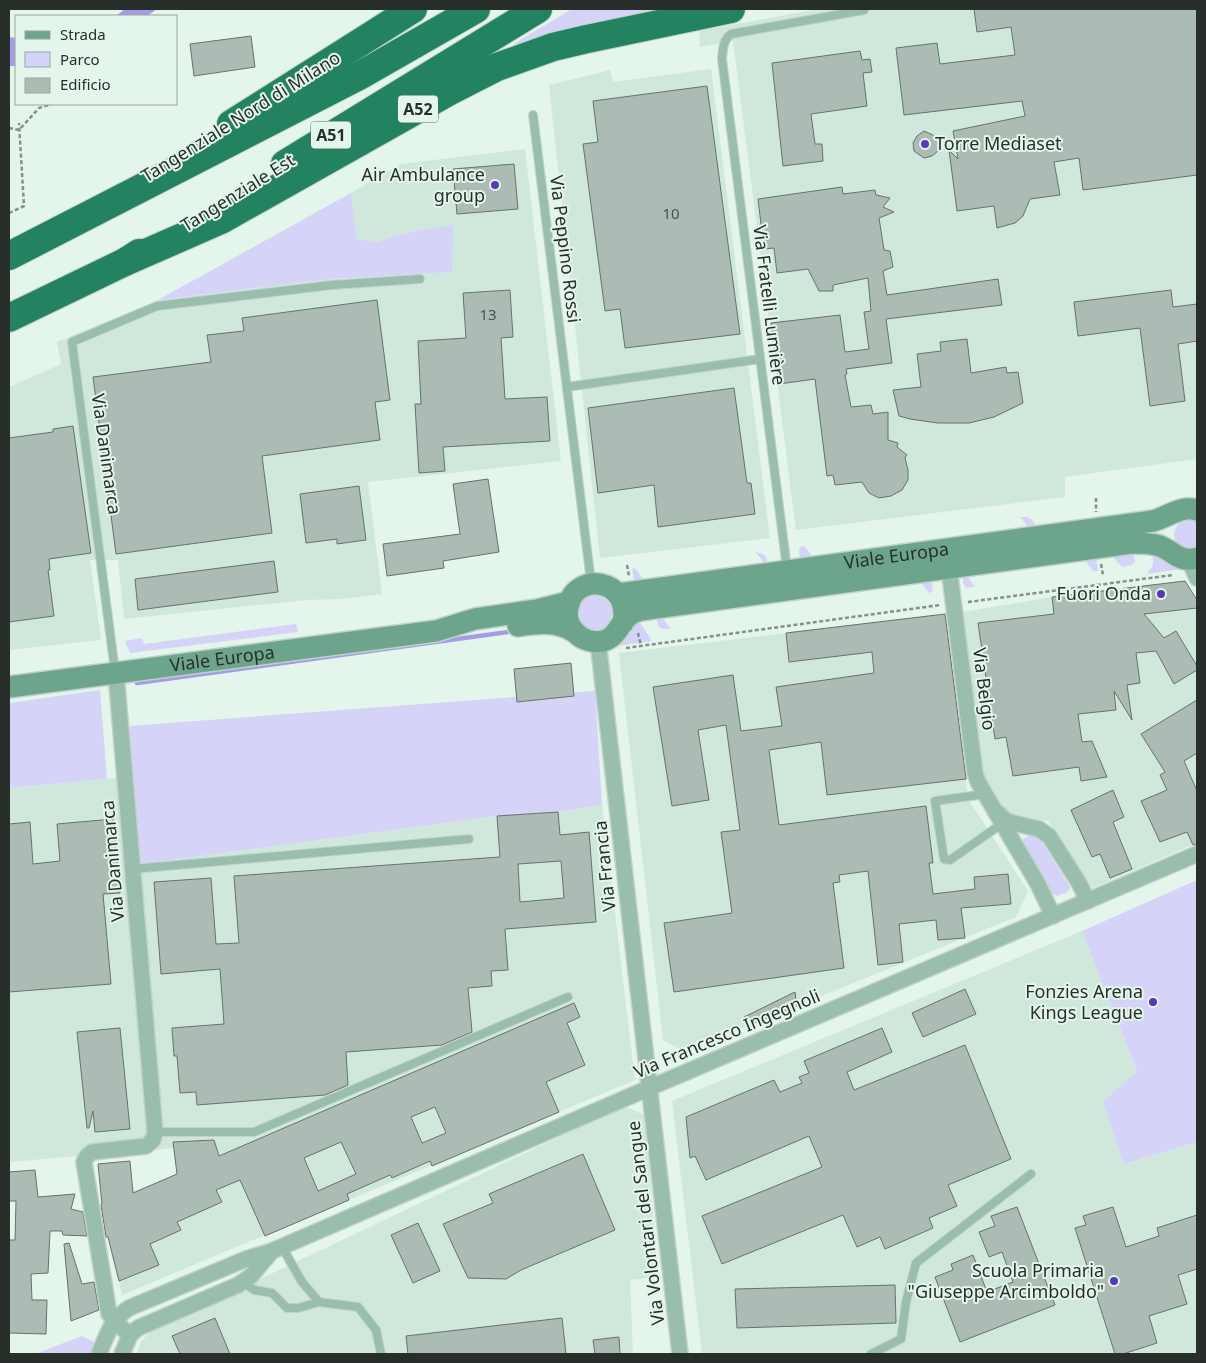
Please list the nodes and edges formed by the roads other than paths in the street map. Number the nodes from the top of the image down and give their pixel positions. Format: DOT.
graph roads {
  1 [pos="414,9"];
  2 [pos="442,9"];
  3 [pos="476,9"];
  4 [pos="538,9"];
  5 [pos="730,9"];
  6 [pos="864,10"];
  7 [pos="533,115"];
  8 [pos="150,175"];
  9 [pos="69,226"];
  10 [pos="9,256"];
  11 [pos="125,262"];
  12 [pos="420,279"];
  13 [pos="9,318"];
  14 [pos="760,359"];
  15 [pos="567,387"];
  16 [pos="1197,510"];
  17 [pos="1174,513"];
  18 [pos="1168,549"];
  19 [pos="1194,567"];
  20 [pos="949,568"];
  21 [pos="788,571"];
  22 [pos="591,584"];
  23 [pos="618,594"];
  24 [pos="569,602"];
  25 [pos="623,623"];
  26 [pos="436,630"];
  27 [pos="573,631"];
  28 [pos="599,646"];
  29 [pos="116,673"];
  30 [pos="9,688"];
  31 [pos="981,788"];
  32 [pos="1001,818"];
  33 [pos="469,839"];
  34 [pos="1197,854"];
  35 [pos="133,868"];
  36 [pos="1088,901"];
  37 [pos="1052,916"];
  38 [pos="568,997"];
  39 [pos="649,1088"];
  40 [pos="155,1132"];
  41 [pos="1031,1174"];
  42 [pos="277,1249"];
  43 [pos="243,1282"];
  44 [pos="319,1302"];
  45 [pos="114,1321"];
  46 [pos="130,1335"];
  47 [pos="99,1354"];
  48 [pos="122,1354"];
  49 [pos="382,1354"];
  50 [pos="680,1354"];
  51 [pos="871,1354"];
  1 -- 8 [label="highway, Tangenziale Nord di Milano"];
  2 -- 8 [label="highway"];
  3 -- 9 [label="highway, A51"];
  4 -- 11 [label="highway, Tangenziale Est / A51"];
  5 -- 11 [label="highway, A52"];
  6 -- 14 [label="lane, Via Fratelli Lumière"];
  7 -- 15 [label="lane, Via Peppino Rossi"];
  8 -- 9 [label="highway, Tangenziale Nord di Milano"];
  9 -- 10 [label="highway, A51"];
  11 -- 13 [label="highway, Tangenziale Est / A51"];
  12 -- 29 [label="lane, Via Danimarca"];
  14 -- 15 [label="lane"];
  14 -- 21 [label="lane, Via Fratelli Lumière"];
  15 -- 22 [label="lane, Via Peppino Rossi"];
  16 -- 17 [label="street, Viale Europa"];
  17 -- 18 [label="street"];
  17 -- 21 [label="street, Viale Europa"];
  18 -- 19 [label="street, Viale Europa"];
  18 -- 20 [label="street, Viale Europa"];
  20 -- 25 [label="street, Viale Europa"];
  20 -- 31 [label="street, Via Belgio"];
  21 -- 23 [label="street, Viale Europa"];
  22 -- 23 [label="street"];
  22 -- 24 [label="street, Viale Europa"];
  23 -- 25 [label="street"];
  24 -- 26 [label="street, Viale Europa"];
  24 -- 27 [label="street"];
  25 -- 28 [label="street, Viale Europa"];
  26 -- 27 [label="street, Viale Europa"];
  26 -- 29 [label="street, Viale Europa"];
  27 -- 28 [label="street, Viale Europa"];
  28 -- 39 [label="street, Via Francia"];
  29 -- 30 [label="street, Viale Europa"];
  29 -- 35 [label="street, Via Danimarca"];
  31 -- 32 [label="street, Via Belgio"];
  31 -- 32 [label="lane"];
  32 -- 36 [label="street"];
  32 -- 37 [label="street, Via Belgio"];
  33 -- 35 [label="lane"];
  34 -- 36 [label="street, Via Francesco Ingegnoli"];
  35 -- 40 [label="street, Via Danimarca"];
  36 -- 37 [label="street, Via Francesco Ingegnoli"];
  37 -- 39 [label="street, Via Francesco Ingegnoli"];
  38 -- 40 [label="lane"];
  39 -- 42 [label="street, Via Francesco Ingegnoli"];
  39 -- 50 [label="street, Via Volontari del Sangue"];
  40 -- 45 [label="street"];
  41 -- 51 [label="lane"];
  42 -- 43 [label="street, Via Francesco Ingegnoli"];
  42 -- 44 [label="lane"];
  42 -- 45 [label="street, Via Francesco Ingegnoli"];
  43 -- 44 [label="lane"];
  43 -- 46 [label="street, Via Francesco Ingegnoli"];
  44 -- 49 [label="lane"];
  45 -- 46 [label="street"];
  45 -- 47 [label="street, Via Francesco Ingegnoli"];
  46 -- 48 [label="street"];
}
